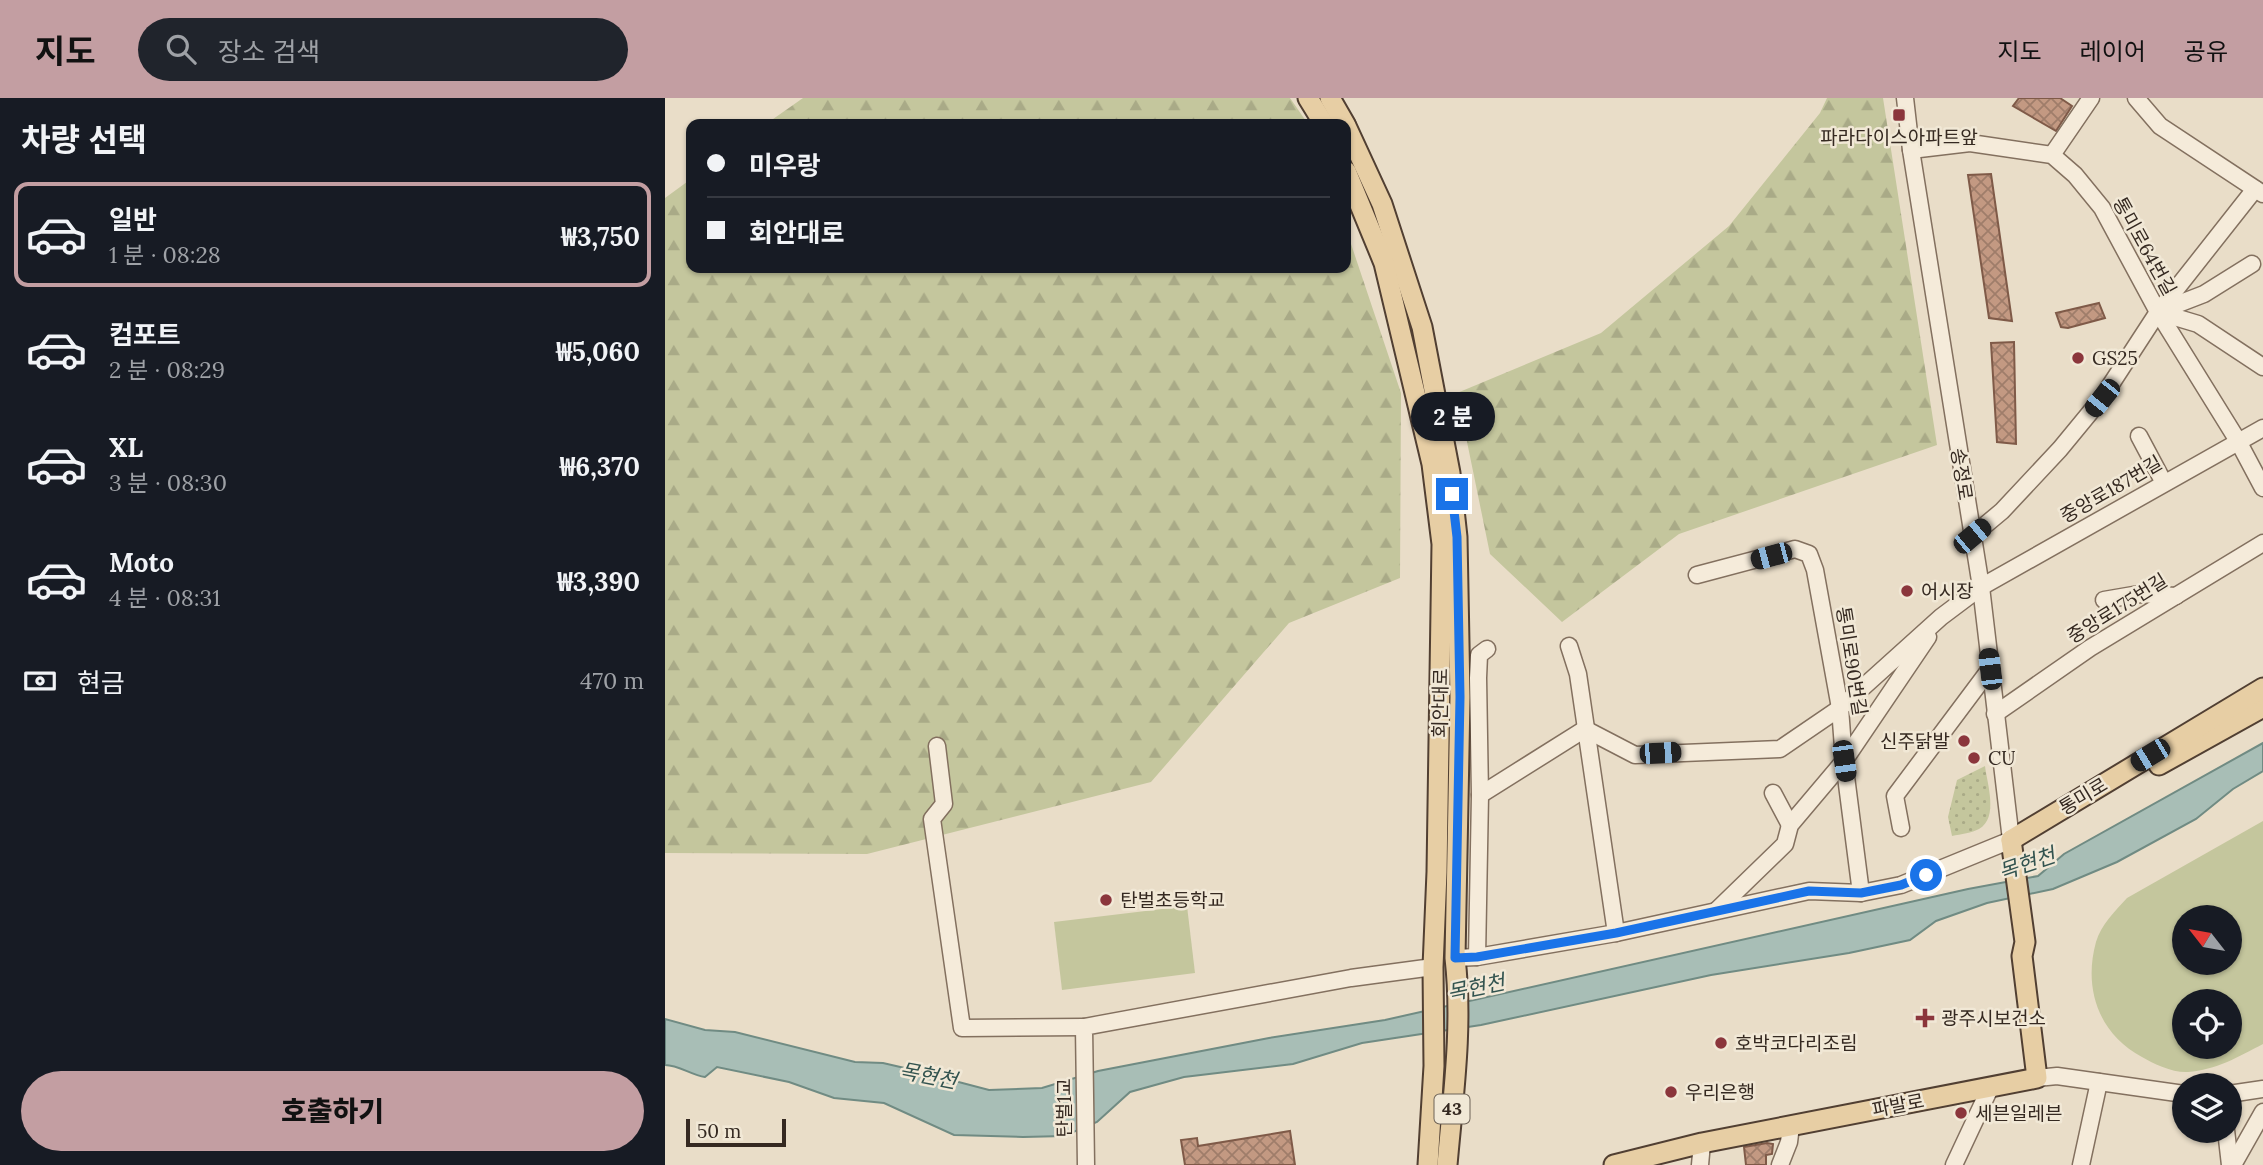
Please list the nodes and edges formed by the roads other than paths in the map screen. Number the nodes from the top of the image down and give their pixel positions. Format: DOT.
graph roads {
  1 [pos="1308,98"];
  2 [pos="1330,98"];
  3 [pos="1905,98"];
  4 [pos="2091,98"];
  5 [pos="2136,98"];
  6 [pos="1321,119"];
  7 [pos="1342,119"];
  8 [pos="1351,137"];
  9 [pos="1911,150"];
  10 [pos="2052,155"];
  11 [pos="1351,183"];
  12 [pos="2259,192"];
  13 [pos="2252,264"];
  14 [pos="2158,312"];
  15 [pos="2263,368"];
  16 [pos="2263,428"];
  17 [pos="2139,436"];
  18 [pos="2238,441"];
  19 [pos="2164,482"];
  20 [pos="2263,488"];
  21 [pos="1972,536"];
  22 [pos="2263,544"];
  23 [pos="1697,575"];
  24 [pos="1981,587"];
  25 [pos="2176,596"];
  26 [pos="2104,600"];
  27 [pos="1941,617"];
  28 [pos="1569,646"];
  29 [pos="1487,649"];
  30 [pos="1990,669"];
  31 [pos="2263,688"];
  32 [pos="2263,707"];
  33 [pos="1840,708"];
  34 [pos="1995,714"];
  35 [pos="1585,729"];
  36 [pos="937,746"];
  37 [pos="1844,761"];
  38 [pos="1773,793"];
  39 [pos="1480,795"];
  40 [pos="1790,825"];
  41 [pos="1901,828"];
  42 [pos="2012,846"];
  43 [pos="1861,893"];
  44 [pos="1717,911"];
  45 [pos="1616,933"];
  46 [pos="1477,957"];
  47 [pos="1455,958"];
  48 [pos="1433,967"];
  49 [pos="1084,1027"];
  50 [pos="2042,1078"];
  51 [pos="2099,1082"];
  52 [pos="1991,1086"];
  53 [pos="2263,1089"];
  54 [pos="2172,1092"];
  55 [pos="2242,1092"];
  56 [pos="2263,1112"];
  57 [pos="1791,1125"];
  58 [pos="1702,1143"];
  59 [pos="2227,1143"];
  60 [pos="1086,1165"];
  61 [pos="1428,1165"];
  62 [pos="1447,1165"];
  63 [pos="1614,1165"];
  64 [pos="1700,1165"];
  65 [pos="1780,1165"];
  66 [pos="1954,1165"];
  67 [pos="2081,1165"];
  68 [pos="2231,1165"];
  1 -- 6 [label="main road"];
  2 -- 7 [label="main road, 회안대로 / 43"];
  3 -- 9 [label="street, 송정로"];
  4 -- 10 [label="street"];
  5 -- 12 [label="street"];
  8 -- 47 [label="main road, 회안대로 / 43"];
  9 -- 10 [label="street"];
  9 -- 21 [label="street, 송정로"];
  10 -- 14 [label="street, 통미로64번길"];
  11 -- 48 [label="main road, 회안대로 / 43"];
  12 -- 14 [label="street"];
  13 -- 14 [label="street"];
  14 -- 15 [label="street"];
  14 -- 18 [label="street, 통미로64번길"];
  14 -- 21 [label="street"];
  16 -- 18 [label="street, 중앙로187번길"];
  17 -- 19 [label="street"];
  18 -- 19 [label="street, 중앙로187번길"];
  18 -- 20 [label="street, 통미로64번길"];
  19 -- 24 [label="street, 중앙로187번길"];
  21 -- 24 [label="street, 송정로"];
  22 -- 25 [label="street, 중앙로175번길"];
  23 -- 33 [label="street, 통미로90번길"];
  24 -- 27 [label="street, 중앙로187번길"];
  24 -- 30 [label="street, 송정로"];
  25 -- 26 [label="street"];
  25 -- 34 [label="street, 중앙로175번길"];
  27 -- 33 [label="street"];
  27 -- 37 [label="street"];
  28 -- 35 [label="street"];
  29 -- 39 [label="street"];
  30 -- 34 [label="street, 송정로"];
  30 -- 41 [label="street"];
  31 -- 42 [label="main road, 통미로"];
  32 -- 42 [label="main road, 통미로"];
  33 -- 35 [label="street"];
  33 -- 37 [label="street, 통미로90번길"];
  34 -- 42 [label="street, 송정로"];
  35 -- 39 [label="street"];
  35 -- 45 [label="street"];
  36 -- 49 [label="street"];
  37 -- 40 [label="street"];
  37 -- 43 [label="street, 통미로90번길"];
  38 -- 40 [label="street"];
  39 -- 46 [label="street"];
  40 -- 44 [label="street"];
  42 -- 43 [label="street, 통미로"];
  42 -- 50 [label="main road"];
  43 -- 44 [label="street, 통미로"];
  44 -- 45 [label="street, 통미로"];
  45 -- 46 [label="street, 통미로"];
  46 -- 47 [label="street, 통미로"];
  47 -- 62 [label="main road, 회안대로 / 43"];
  48 -- 49 [label="street"];
  48 -- 61 [label="main road, 회안대로 / 43"];
  49 -- 60 [label="street, 탄벌1교"];
  50 -- 51 [label="street, 파발로"];
  50 -- 52 [label="main road, 파발로"];
  51 -- 54 [label="street, 파발로"];
  51 -- 67 [label="street"];
  52 -- 57 [label="main road, 파발로"];
  52 -- 66 [label="street"];
  53 -- 55 [label="street"];
  56 -- 68 [label="street"];
  57 -- 58 [label="main road, 파발로"];
  57 -- 65 [label="street"];
  58 -- 63 [label="main road, 파발로"];
  58 -- 64 [label="street"];
  59 -- 68 [label="street"];
}
